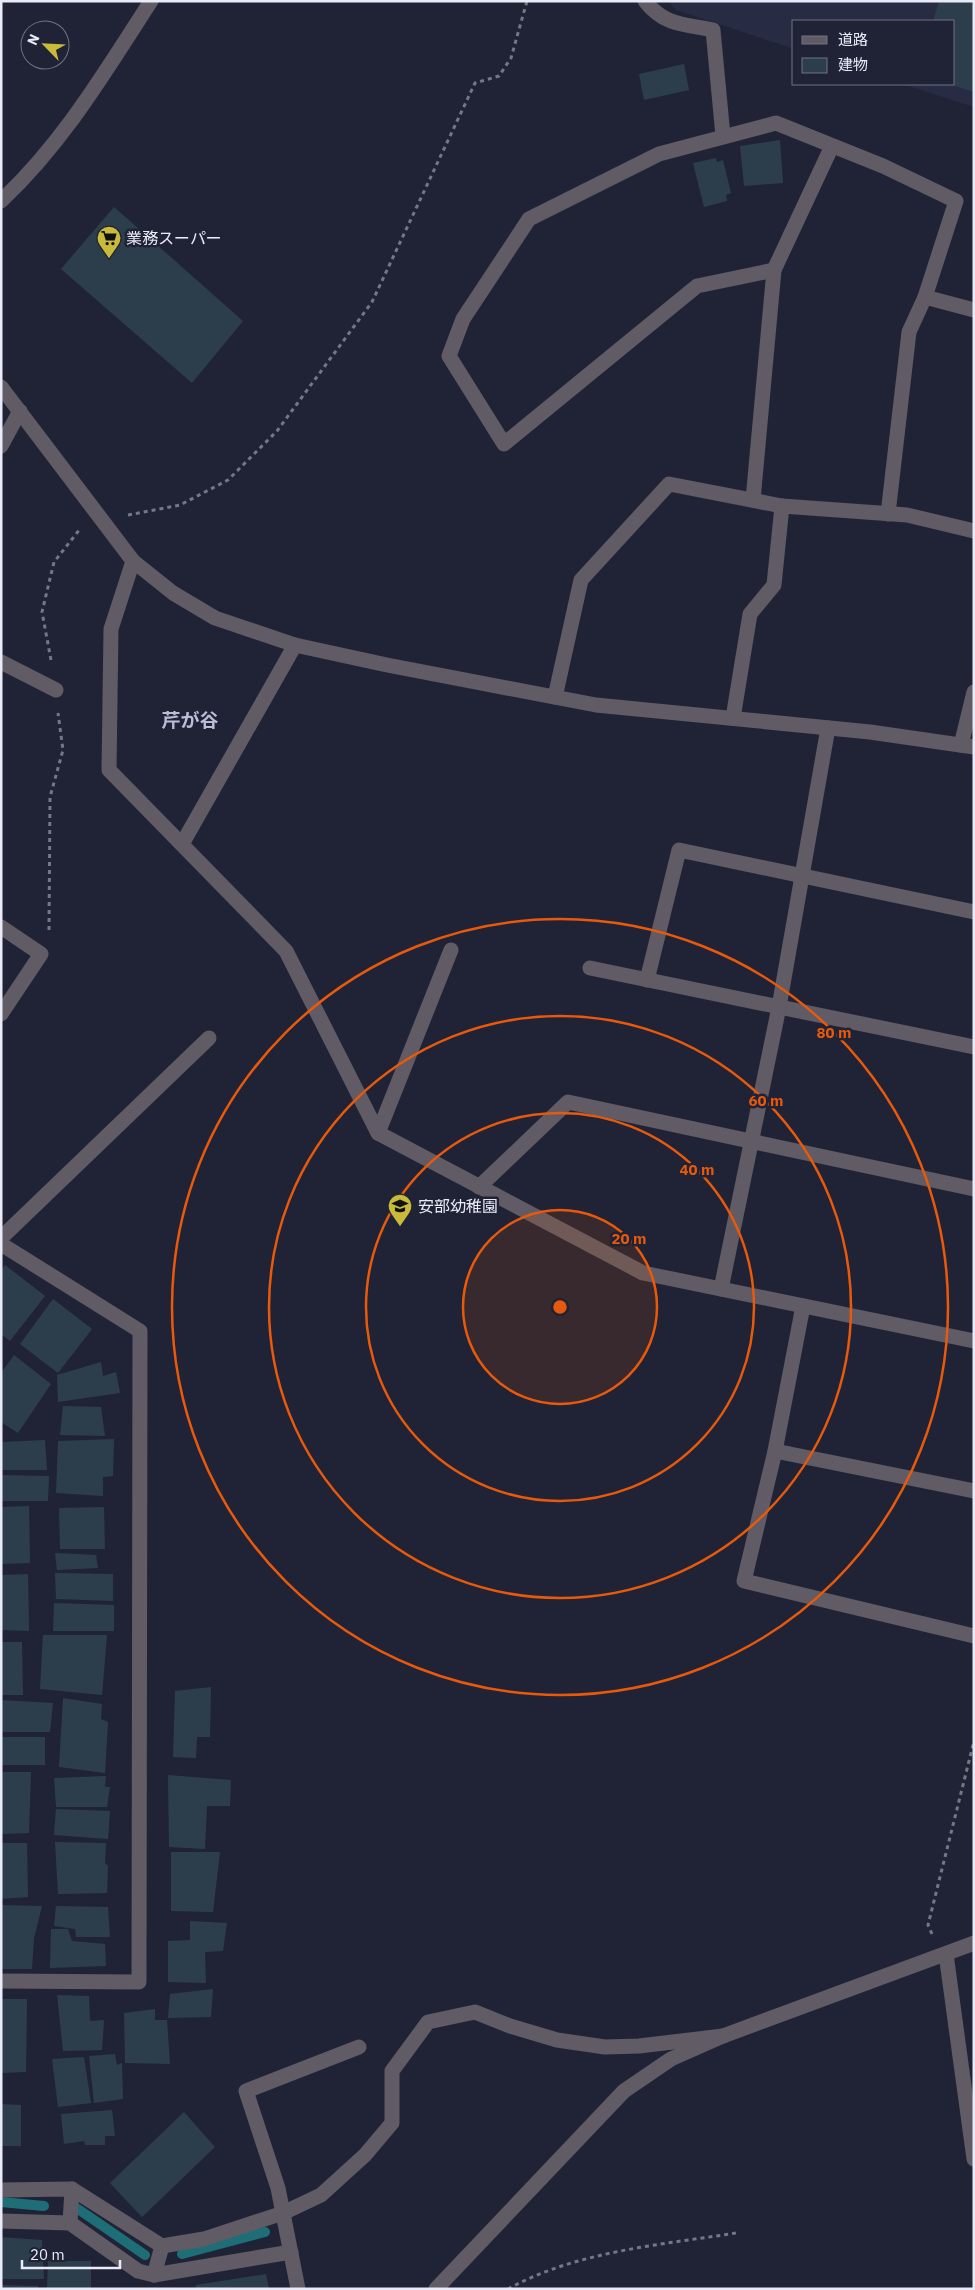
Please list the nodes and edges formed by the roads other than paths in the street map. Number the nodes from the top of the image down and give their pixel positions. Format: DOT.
graph roads {
  1 [pos="151,1"];
  2 [pos="644,1"];
  3 [pos="724,136"];
  4 [pos="832,146"];
  5 [pos="1,201"];
  6 [pos="774,270"];
  7 [pos="925,297"];
  8 [pos="974,310"];
  9 [pos="1,387"];
  10 [pos="20,411"];
  11 [pos="1,446"];
  12 [pos="753,500"];
  13 [pos="782,506"];
  14 [pos="888,514"];
  15 [pos="974,531"];
  16 [pos="132,561"];
  17 [pos="295,644"];
  18 [pos="1,662"];
  19 [pos="56,690"];
  20 [pos="974,692"];
  21 [pos="555,697"];
  22 [pos="733,718"];
  23 [pos="828,728"];
  24 [pos="967,746"];
  25 [pos="182,844"];
  26 [pos="802,876"];
  27 [pos="974,912"];
  28 [pos="1,927"];
  29 [pos="451,950"];
  30 [pos="590,968"];
  31 [pos="648,980"];
  32 [pos="779,1007"];
  33 [pos="1,1014"];
  34 [pos="209,1038"];
  35 [pos="974,1047"];
  36 [pos="378,1133"];
  37 [pos="751,1141"];
  38 [pos="479,1187"];
  39 [pos="974,1189"];
  40 [pos="1,1238"];
  41 [pos="1,1244"];
  42 [pos="721,1289"];
  43 [pos="804,1306"];
  44 [pos="974,1341"];
  45 [pos="775,1451"];
  46 [pos="974,1491"];
  47 [pos="974,1636"];
  48 [pos="974,1943"];
  49 [pos="943,1955"];
  50 [pos="1,1982"];
  51 [pos="723,2036"];
  52 [pos="359,2047"];
  53 [pos="974,2159"];
  54 [pos="72,2189"];
  55 [pos="1,2190"];
  56 [pos="283,2213"];
  57 [pos="1,2222"];
  58 [pos="70,2223"];
  59 [pos="162,2246"];
  60 [pos="291,2252"];
  61 [pos="154,2275"];
  62 [pos="298,2289"];
  63 [pos="436,2289"];
  1 -- 5 [label="street"];
  2 -- 3 [label="street"];
  3 -- 4 [label="street"];
  3 -- 6 [label="street"];
  4 -- 6 [label="street"];
  4 -- 7 [label="street"];
  6 -- 12 [label="street"];
  7 -- 8 [label="street"];
  7 -- 14 [label="street"];
  9 -- 10 [label="street"];
  10 -- 11 [label="street"];
  10 -- 16 [label="street"];
  12 -- 13 [label="street"];
  12 -- 21 [label="street"];
  13 -- 14 [label="street"];
  13 -- 22 [label="street"];
  14 -- 15 [label="street"];
  16 -- 17 [label="street"];
  16 -- 25 [label="street"];
  17 -- 21 [label="street"];
  17 -- 25 [label="street"];
  18 -- 19 [label="street"];
  20 -- 24 [label="street"];
  21 -- 22 [label="street"];
  22 -- 23 [label="street"];
  23 -- 24 [label="street"];
  23 -- 26 [label="street"];
  25 -- 36 [label="street"];
  26 -- 27 [label="street"];
  26 -- 31 [label="street"];
  26 -- 32 [label="street"];
  28 -- 33 [label="street"];
  29 -- 36 [label="street"];
  30 -- 31 [label="street"];
  31 -- 32 [label="street"];
  32 -- 35 [label="street"];
  32 -- 37 [label="street"];
  34 -- 40 [label="street"];
  36 -- 38 [label="street"];
  37 -- 38 [label="street"];
  37 -- 39 [label="street"];
  37 -- 42 [label="street"];
  38 -- 42 [label="street"];
  41 -- 50 [label="street"];
  42 -- 43 [label="street"];
  43 -- 44 [label="street"];
  43 -- 45 [label="street"];
  45 -- 46 [label="street"];
  45 -- 47 [label="street"];
  48 -- 49 [label="street"];
  49 -- 51 [label="street"];
  49 -- 53 [label="street"];
  51 -- 56 [label="street"];
  51 -- 63 [label="street"];
  52 -- 56 [label="street"];
  54 -- 55 [label="street"];
  54 -- 58 [label="street"];
  54 -- 59 [label="street"];
  56 -- 59 [label="street"];
  56 -- 60 [label="street"];
  57 -- 58 [label="street"];
  58 -- 61 [label="street"];
  59 -- 61 [label="street"];
  60 -- 61 [label="street"];
  60 -- 62 [label="street"];
}
